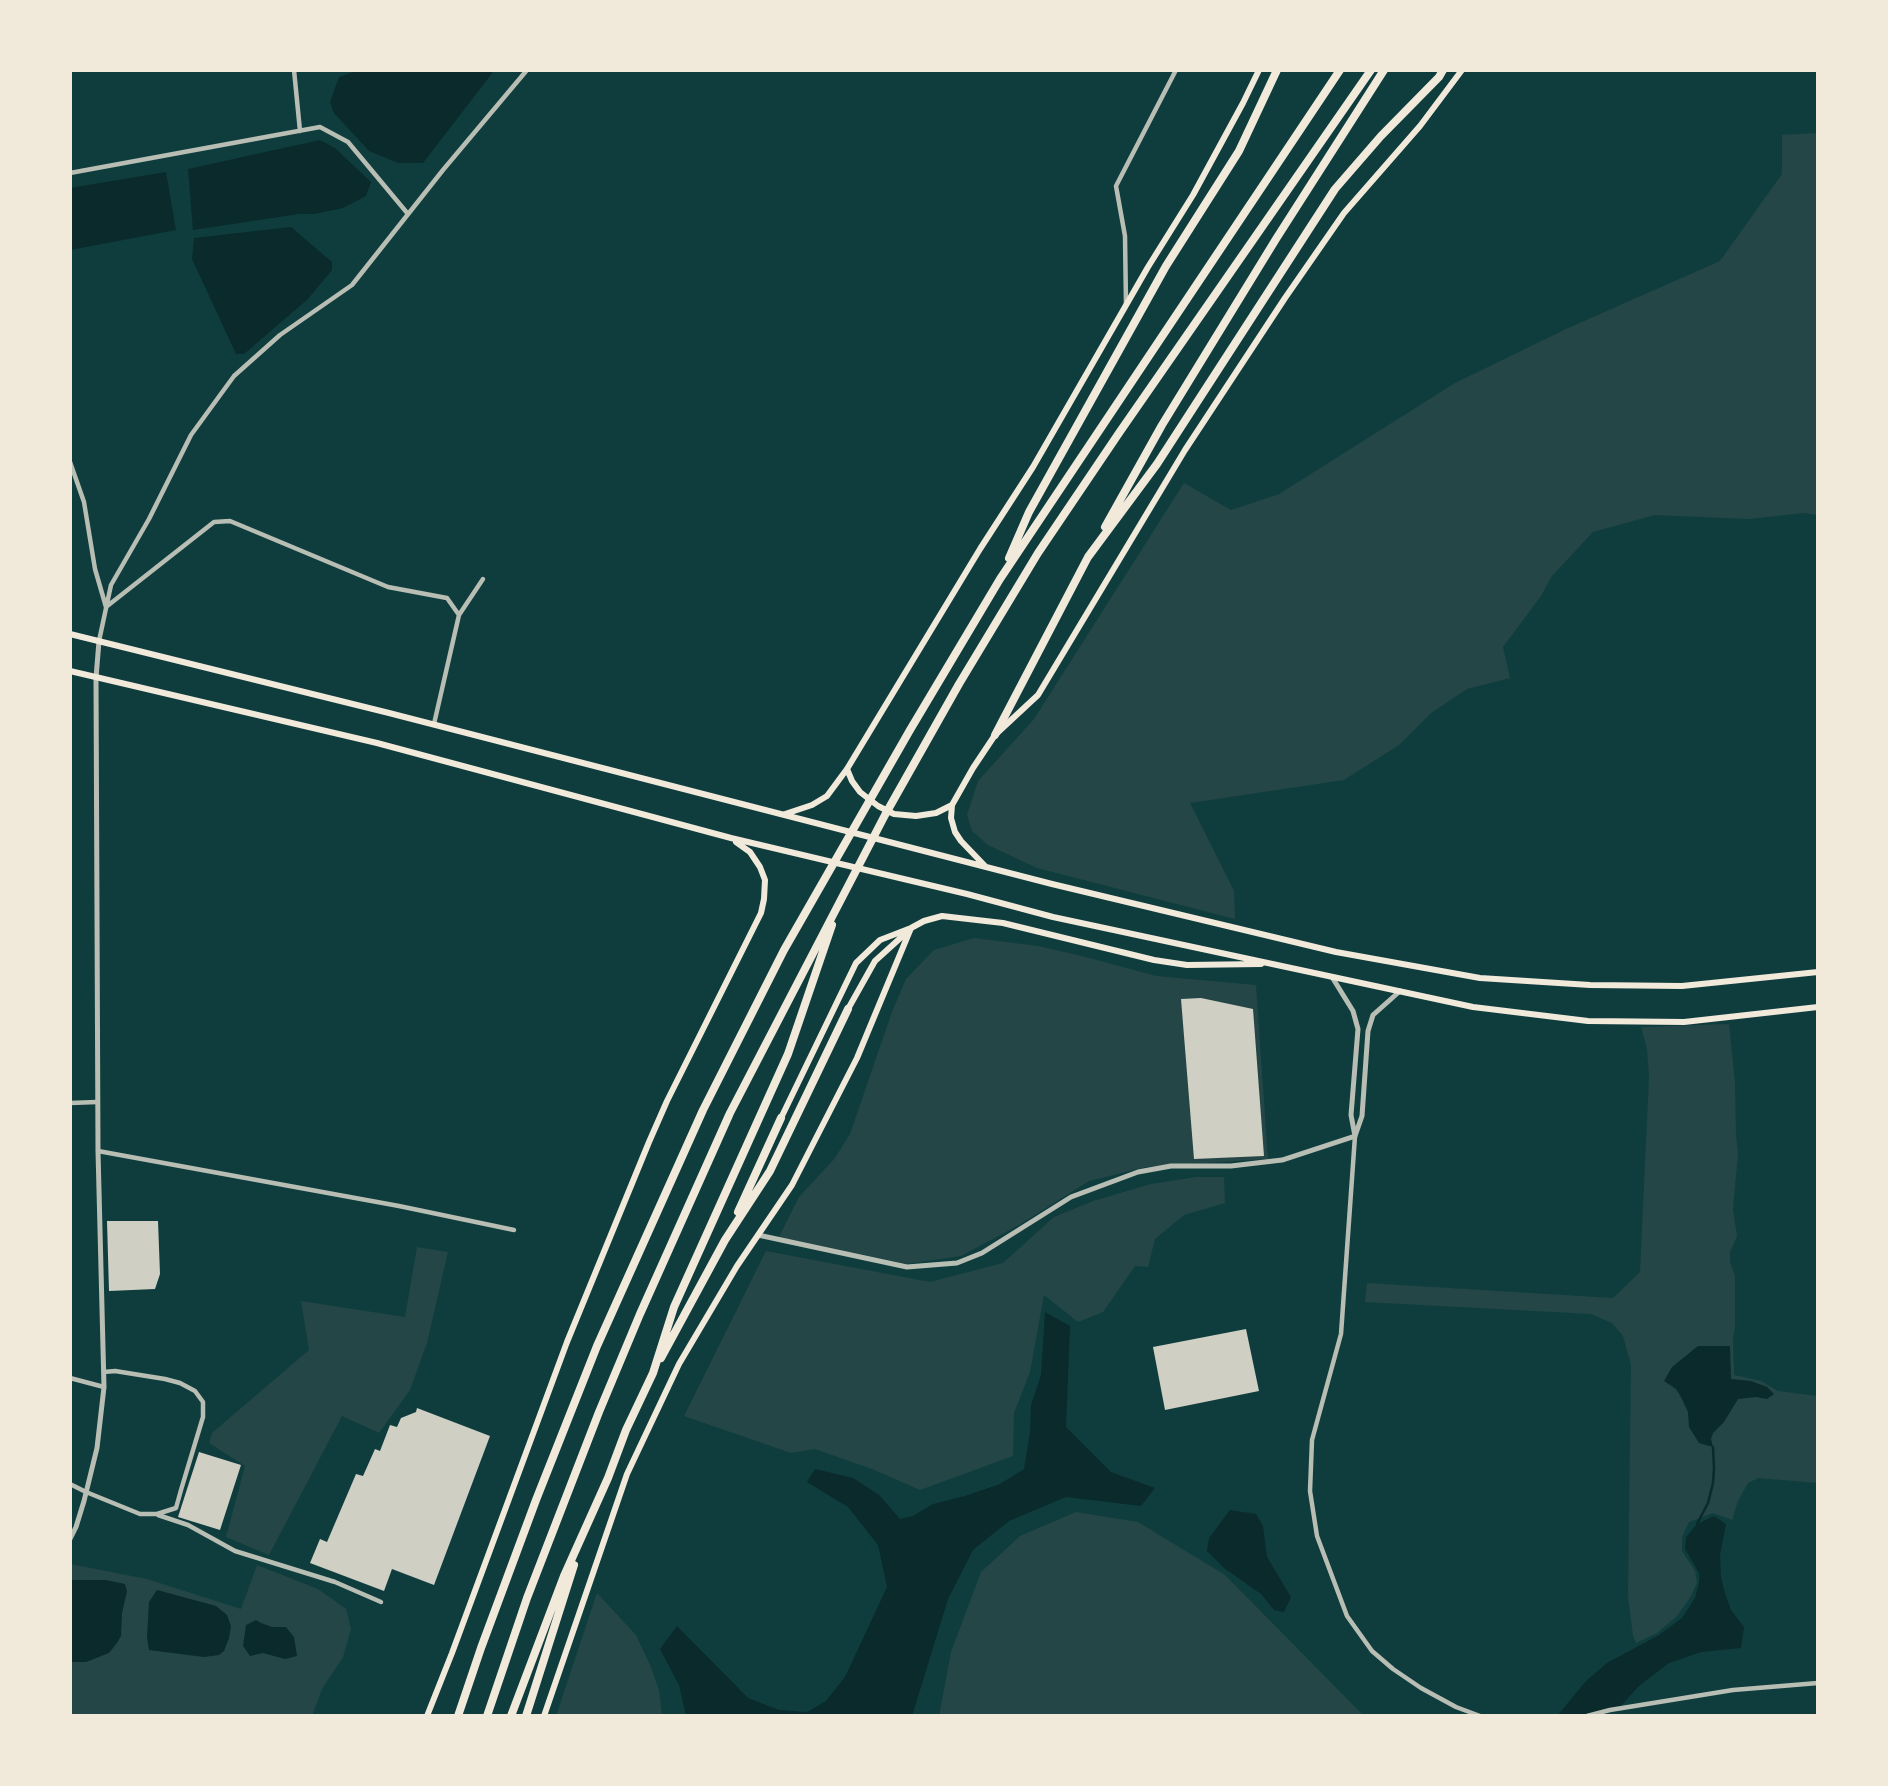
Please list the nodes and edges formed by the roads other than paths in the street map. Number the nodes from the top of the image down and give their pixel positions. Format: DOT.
graph roads {
  1 [pos="294,70"];
  2 [pos="527,70"];
  3 [pos="1176,70"];
  4 [pos="1259,70"];
  5 [pos="1277,70"];
  6 [pos="1340,70"];
  7 [pos="1371,70"];
  8 [pos="1384,70"];
  9 [pos="1443,70"];
  10 [pos="1462,70"];
  11 [pos="300,131"];
  12 [pos="70,173"];
  13 [pos="408,214"];
  14 [pos="1126,306"];
  15 [pos="70,462"];
  16 [pos="1088,557"];
  17 [pos="483,579"];
  18 [pos="1000,579"];
  19 [pos="106,607"];
  20 [pos="459,615"];
  21 [pos="70,634"];
  22 [pos="99,641"];
  23 [pos="70,671"];
  24 [pos="96,678"];
  25 [pos="434,724"];
  26 [pos="995,735"];
  27 [pos="847,769"];
  28 [pos="952,805"];
  29 [pos="783,814"];
  30 [pos="731,838"];
  31 [pos="987,867"];
  32 [pos="839,902"];
  33 [pos="911,928"];
  34 [pos="1273,964"];
  35 [pos="1818,972"];
  36 [pos="1332,977"];
  37 [pos="1400,991"];
  38 [pos="1818,1007"];
  39 [pos="848,1009"];
  40 [pos="97,1102"];
  41 [pos="70,1103"];
  42 [pos="781,1118"];
  43 [pos="1355,1136"];
  44 [pos="98,1151"];
  45 [pos="514,1230"];
  46 [pos="758,1235"];
  47 [pos="726,1240"];
  48 [pos="104,1372"];
  49 [pos="653,1373"];
  50 [pos="70,1378"];
  51 [pos="104,1387"];
  52 [pos="70,1484"];
  53 [pos="86,1493"];
  54 [pos="157,1514"];
  55 [pos="585,1530"];
  56 [pos="70,1539"];
  57 [pos="381,1602"];
  58 [pos="1818,1683"];
  59 [pos="427,1716"];
  60 [pos="458,1716"];
  61 [pos="487,1716"];
  62 [pos="511,1716"];
  63 [pos="526,1716"];
  64 [pos="544,1716"];
  65 [pos="1480,1716"];
  66 [pos="1587,1716"];
  1 -- 11 [label="street"];
  2 -- 13 [label="street"];
  3 -- 14 [label="street"];
  4 -- 14 [label="main road"];
  5 -- 18 [label="highway"];
  6 -- 18 [label="highway"];
  7 -- 32 [label="highway"];
  8 -- 16 [label="highway"];
  9 -- 16 [label="highway"];
  10 -- 26 [label="main road"];
  11 -- 12 [label="street"];
  11 -- 13 [label="street"];
  13 -- 19 [label="street"];
  14 -- 27 [label="main road"];
  15 -- 19 [label="street"];
  16 -- 26 [label="highway"];
  17 -- 20 [label="street"];
  18 -- 60 [label="highway"];
  19 -- 20 [label="street"];
  19 -- 22 [label="street"];
  20 -- 25 [label="street"];
  21 -- 22 [label="main road"];
  22 -- 24 [label="street"];
  22 -- 25 [label="main road"];
  23 -- 24 [label="main road"];
  24 -- 30 [label="main road"];
  24 -- 40 [label="street"];
  25 -- 29 [label="main road"];
  26 -- 28 [label="main road"];
  27 -- 28 [label="main road"];
  27 -- 29 [label="main road"];
  28 -- 31 [label="main road"];
  29 -- 31 [label="main road"];
  30 -- 34 [label="main road"];
  30 -- 59 [label="main road"];
  31 -- 35 [label="main road"];
  32 -- 49 [label="highway"];
  32 -- 61 [label="highway"];
  33 -- 34 [label="main road"];
  33 -- 39 [label="main road"];
  33 -- 42 [label="main road"];
  33 -- 46 [label="main road"];
  34 -- 36 [label="main road"];
  36 -- 37 [label="main road"];
  36 -- 43 [label="street"];
  37 -- 38 [label="main road"];
  37 -- 43 [label="street"];
  39 -- 47 [label="highway"];
  40 -- 41 [label="street"];
  40 -- 44 [label="street"];
  42 -- 47 [label="highway"];
  43 -- 46 [label="street"];
  43 -- 65 [label="street"];
  44 -- 45 [label="street"];
  44 -- 48 [label="street"];
  46 -- 64 [label="main road"];
  47 -- 49 [label="highway"];
  48 -- 51 [label="street"];
  48 -- 54 [label="street"];
  49 -- 55 [label="highway"];
  50 -- 51 [label="street"];
  51 -- 53 [label="street"];
  52 -- 53 [label="street"];
  53 -- 54 [label="street"];
  53 -- 56 [label="street"];
  54 -- 57 [label="street"];
  55 -- 62 [label="highway"];
  55 -- 63 [label="highway"];
  58 -- 66 [label="street"];
}
